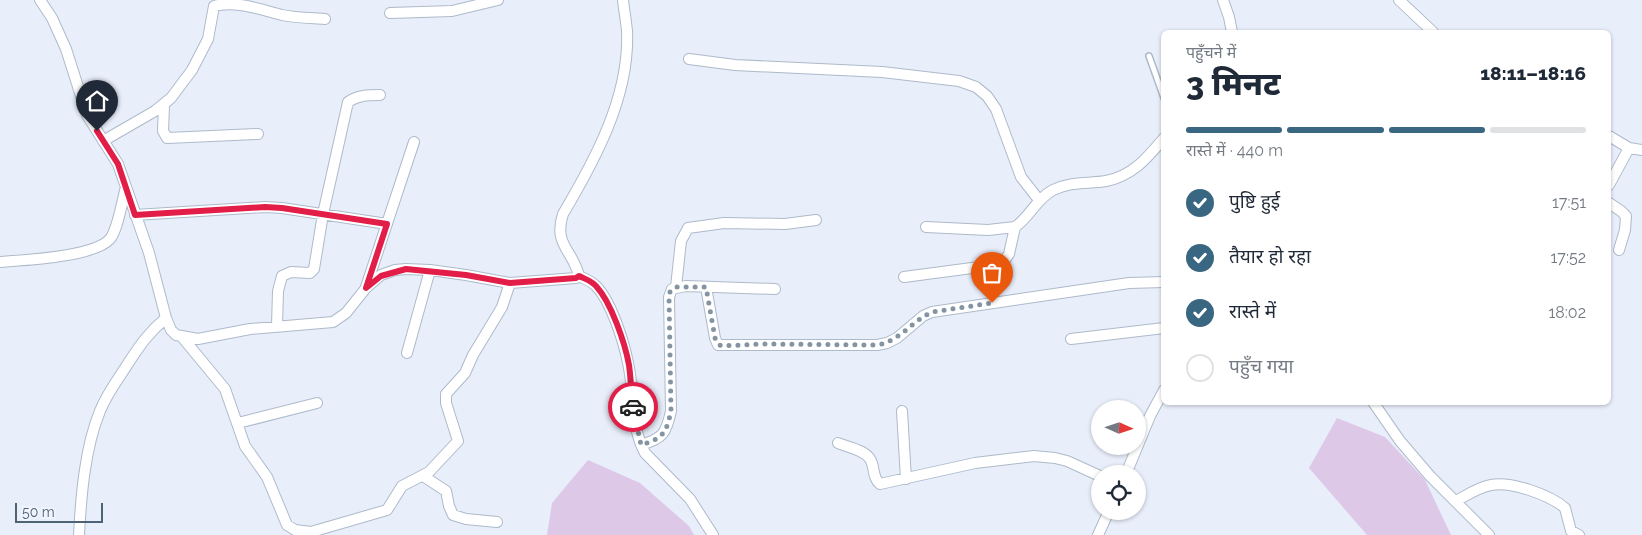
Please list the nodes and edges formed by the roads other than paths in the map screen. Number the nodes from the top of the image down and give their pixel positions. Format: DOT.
graph roads {
  1 [pos="40,0"];
  2 [pos="498,0"];
  3 [pos="623,0"];
  4 [pos="1223,0"];
  5 [pos="1399,0"];
  6 [pos="390,13"];
  7 [pos="325,19"];
  8 [pos="1232,30"];
  9 [pos="1431,30"];
  10 [pos="1149,56"];
  11 [pos="689,59"];
  12 [pos="1161,90"];
  13 [pos="380,95"];
  14 [pos="164,105"];
  15 [pos="258,134"];
  16 [pos="1611,137"];
  17 [pos="104,141"];
  18 [pos="1161,141"];
  19 [pos="414,142"];
  20 [pos="1629,148"];
  21 [pos="1642,150"];
  22 [pos="1611,182"];
  23 [pos="126,187"];
  24 [pos="1039,200"];
  25 [pos="1611,205"];
  26 [pos="323,214"];
  27 [pos="135,215"];
  28 [pos="816,220"];
  29 [pos="387,224"];
  30 [pos="926,227"];
  31 [pos="1015,227"];
  32 [pos="1618,250"];
  33 [pos="0,262"];
  34 [pos="430,270"];
  35 [pos="579,276"];
  36 [pos="904,277"];
  37 [pos="1161,282"];
  38 [pos="510,283"];
  39 [pos="676,287"];
  40 [pos="706,287"];
  41 [pos="366,288"];
  42 [pos="775,289"];
  43 [pos="166,318"];
  44 [pos="277,326"];
  45 [pos="1161,328"];
  46 [pos="182,337"];
  47 [pos="1071,339"];
  48 [pos="407,353"];
  49 [pos="1161,396"];
  50 [pos="317,403"];
  51 [pos="1375,405"];
  52 [pos="902,411"];
  53 [pos="238,423"];
  54 [pos="838,443"];
  55 [pos="641,445"];
  56 [pos="1130,465"];
  57 [pos="1091,472"];
  58 [pos="423,476"];
  59 [pos="906,479"];
  60 [pos="1456,501"];
  61 [pos="1105,520"];
  62 [pos="497,522"];
  63 [pos="333,531"];
  64 [pos="1100,533"];
  65 [pos="79,535"];
  66 [pos="713,535"];
  67 [pos="1489,535"];
  68 [pos="1579,535"];
  1 -- 17 [label="street"];
  2 -- 6 [label="street"];
  3 -- 35 [label="street"];
  4 -- 8 [label="street"];
  5 -- 9 [label="street"];
  7 -- 14 [label="street"];
  10 -- 12 [label="lane"];
  11 -- 24 [label="street"];
  13 -- 26 [label="street"];
  14 -- 15 [label="street"];
  14 -- 17 [label="street"];
  16 -- 20 [label="street"];
  17 -- 23 [label="street"];
  18 -- 24 [label="street"];
  19 -- 29 [label="street"];
  20 -- 21 [label="street"];
  20 -- 22 [label="street"];
  23 -- 27 [label="street"];
  23 -- 33 [label="street"];
  24 -- 31 [label="street"];
  25 -- 32 [label="street"];
  26 -- 27 [label="street"];
  26 -- 29 [label="street"];
  26 -- 44 [label="street"];
  27 -- 43 [label="street"];
  28 -- 39 [label="street"];
  29 -- 41 [label="street"];
  30 -- 31 [label="street"];
  31 -- 36 [label="street"];
  34 -- 38 [label="street"];
  34 -- 41 [label="street"];
  34 -- 48 [label="street"];
  35 -- 38 [label="street"];
  35 -- 55 [label="street"];
  37 -- 40 [label="street"];
  38 -- 58 [label="street"];
  39 -- 40 [label="street"];
  39 -- 55 [label="street"];
  40 -- 42 [label="street"];
  41 -- 44 [label="street"];
  43 -- 46 [label="street"];
  43 -- 65 [label="street"];
  44 -- 46 [label="street"];
  45 -- 47 [label="street"];
  46 -- 53 [label="street"];
  49 -- 56 [label="street"];
  50 -- 53 [label="street"];
  51 -- 60 [label="street"];
  52 -- 59 [label="street"];
  53 -- 63 [label="street"];
  54 -- 59 [label="street"];
  55 -- 66 [label="street"];
  57 -- 59 [label="street"];
  58 -- 62 [label="street"];
  58 -- 63 [label="street"];
  60 -- 67 [label="street"];
  60 -- 68 [label="street"];
  61 -- 64 [label="street"];
}
